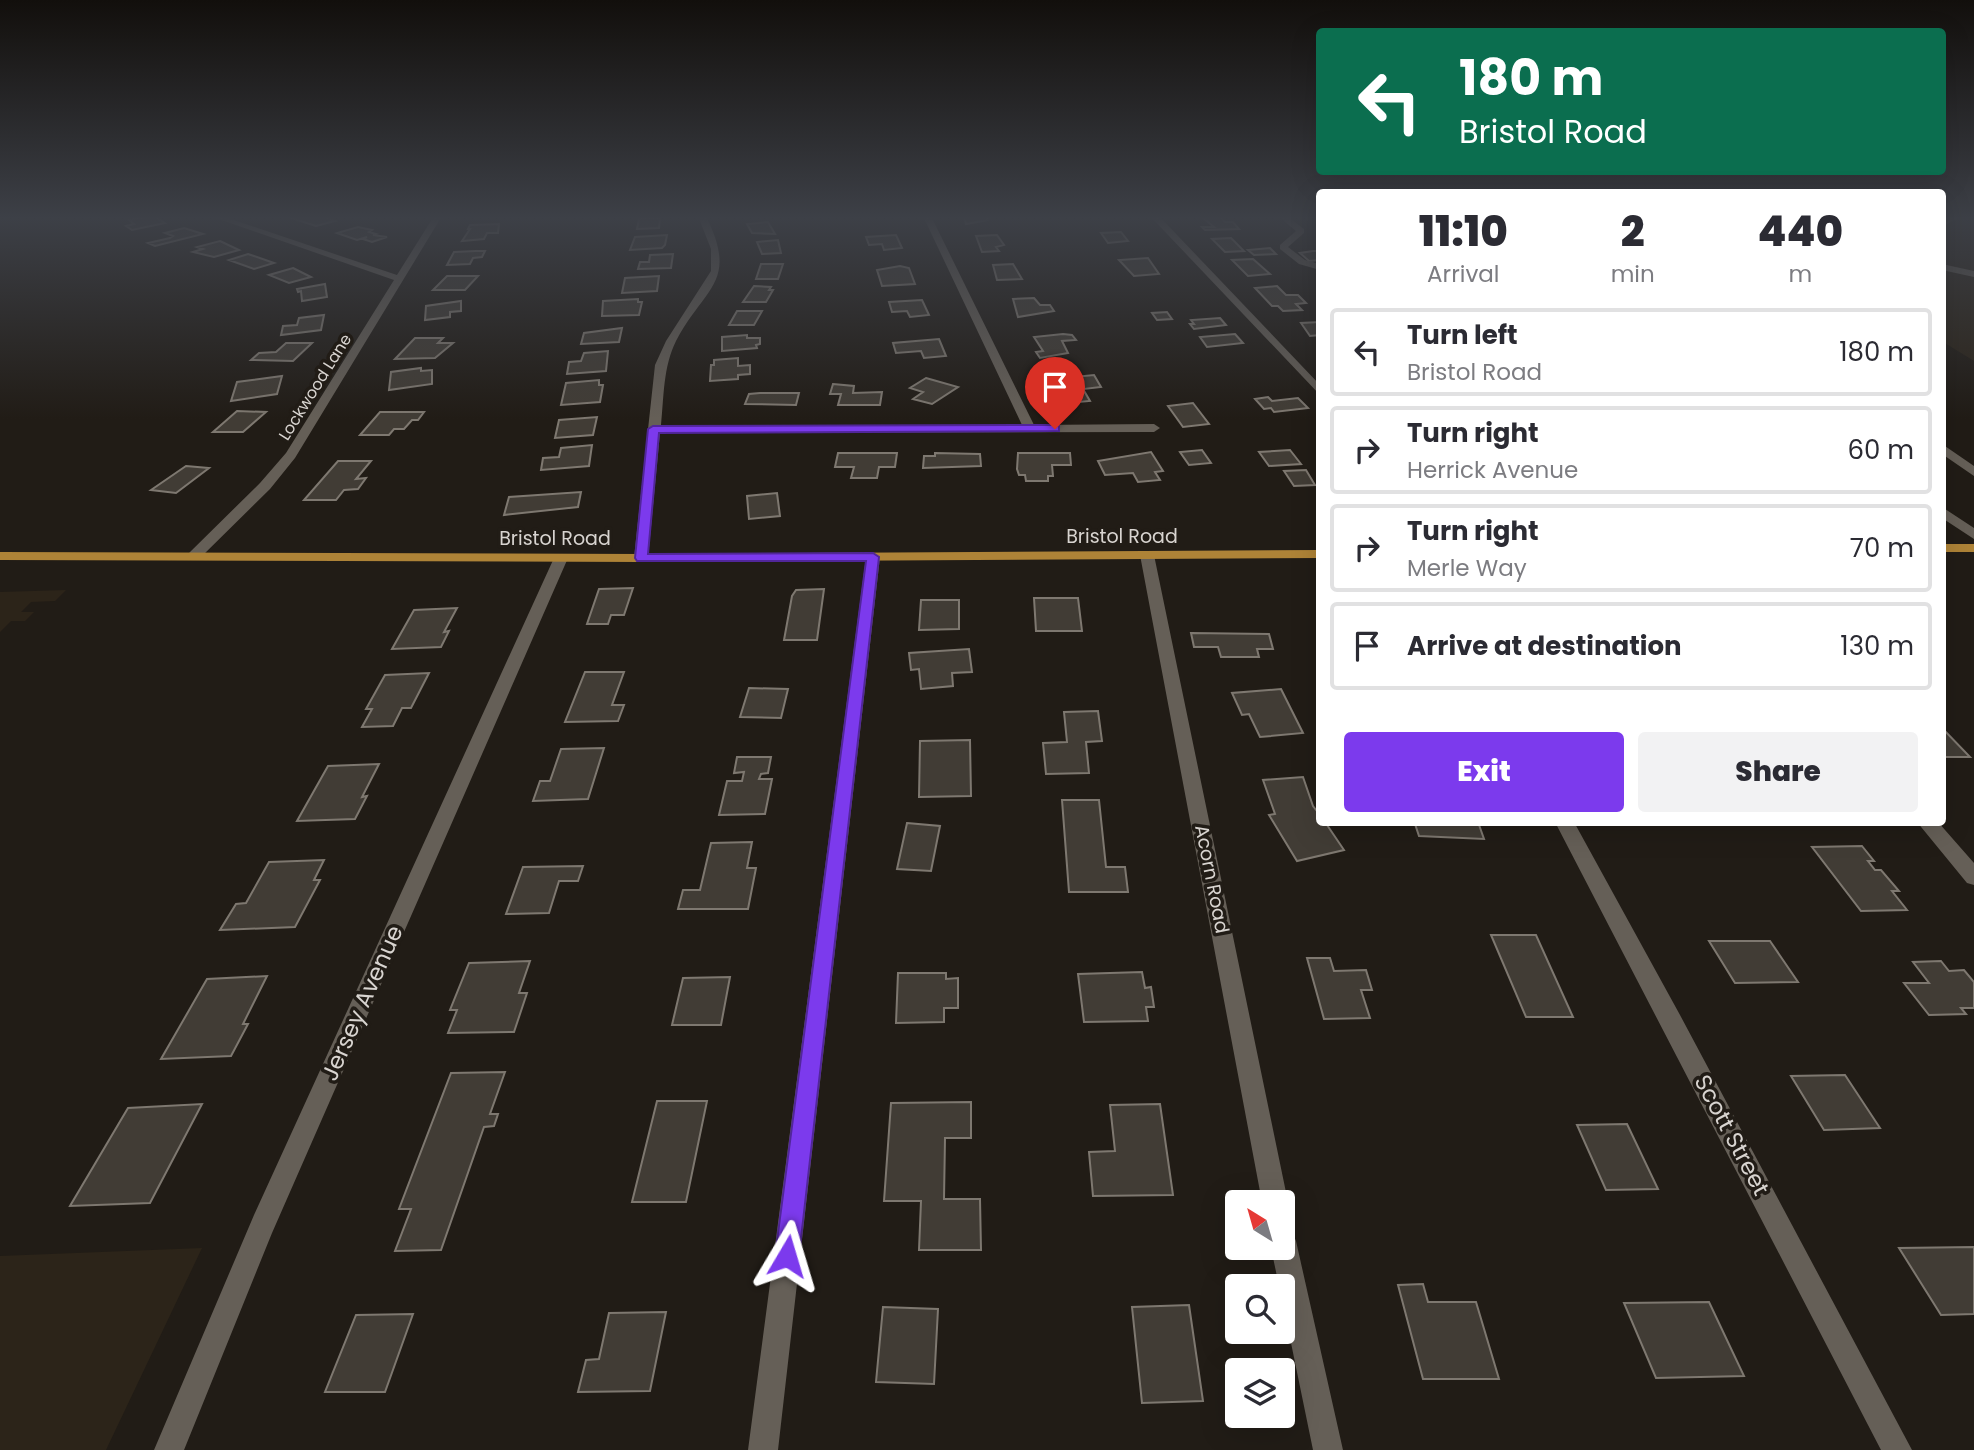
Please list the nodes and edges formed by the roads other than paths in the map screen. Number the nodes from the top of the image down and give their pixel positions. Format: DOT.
graph roads {
  1 [pos="396,284"];
  2 [pos="708,284"];
  3 [pos="960,284"];
  4 [pos="1218,284"];
  5 [pos="1316,388"];
  6 [pos="1154,428"];
  7 [pos="653,429"];
  8 [pos="1030,429"];
  9 [pos="1949,458"];
  10 [pos="1974,472"];
  11 [pos="1946,515"];
  12 [pos="1974,535"];
  13 [pos="1946,548"];
  14 [pos="1974,548"];
  15 [pos="1316,554"];
  16 [pos="1147,555"];
  17 [pos="0,556"];
  18 [pos="194,556"];
  19 [pos="873,557"];
  20 [pos="561,558"];
  21 [pos="641,558"];
  22 [pos="1566,826"];
  23 [pos="1929,826"];
  24 [pos="1974,877"];
  25 [pos="1273,1190"];
  26 [pos="1287,1260"];
  27 [pos="169,1450"];
  28 [pos="763,1450"];
  29 [pos="1328,1450"];
  30 [pos="1897,1450"];
  1 -- 18 [label="street, Lockwood Lane"];
  2 -- 7 [label="street"];
  3 -- 8 [label="street"];
  4 -- 5 [label="street"];
  6 -- 8 [label="street"];
  7 -- 8 [label="street"];
  7 -- 21 [label="street"];
  9 -- 10 [label="street"];
  11 -- 12 [label="street"];
  13 -- 14 [label="main road"];
  15 -- 16 [label="main road, Bristol Road"];
  16 -- 19 [label="main road, Bristol Road"];
  16 -- 25 [label="street, Acorn Road"];
  17 -- 18 [label="main road, Bristol Road"];
  18 -- 20 [label="main road, Bristol Road"];
  19 -- 21 [label="main road, Bristol Road"];
  19 -- 28 [label="street"];
  20 -- 21 [label="main road, Bristol Road"];
  20 -- 27 [label="street, Jersey Avenue"];
  22 -- 30 [label="street, Scott Street"];
  23 -- 24 [label="street"];
  26 -- 29 [label="street"];
}
